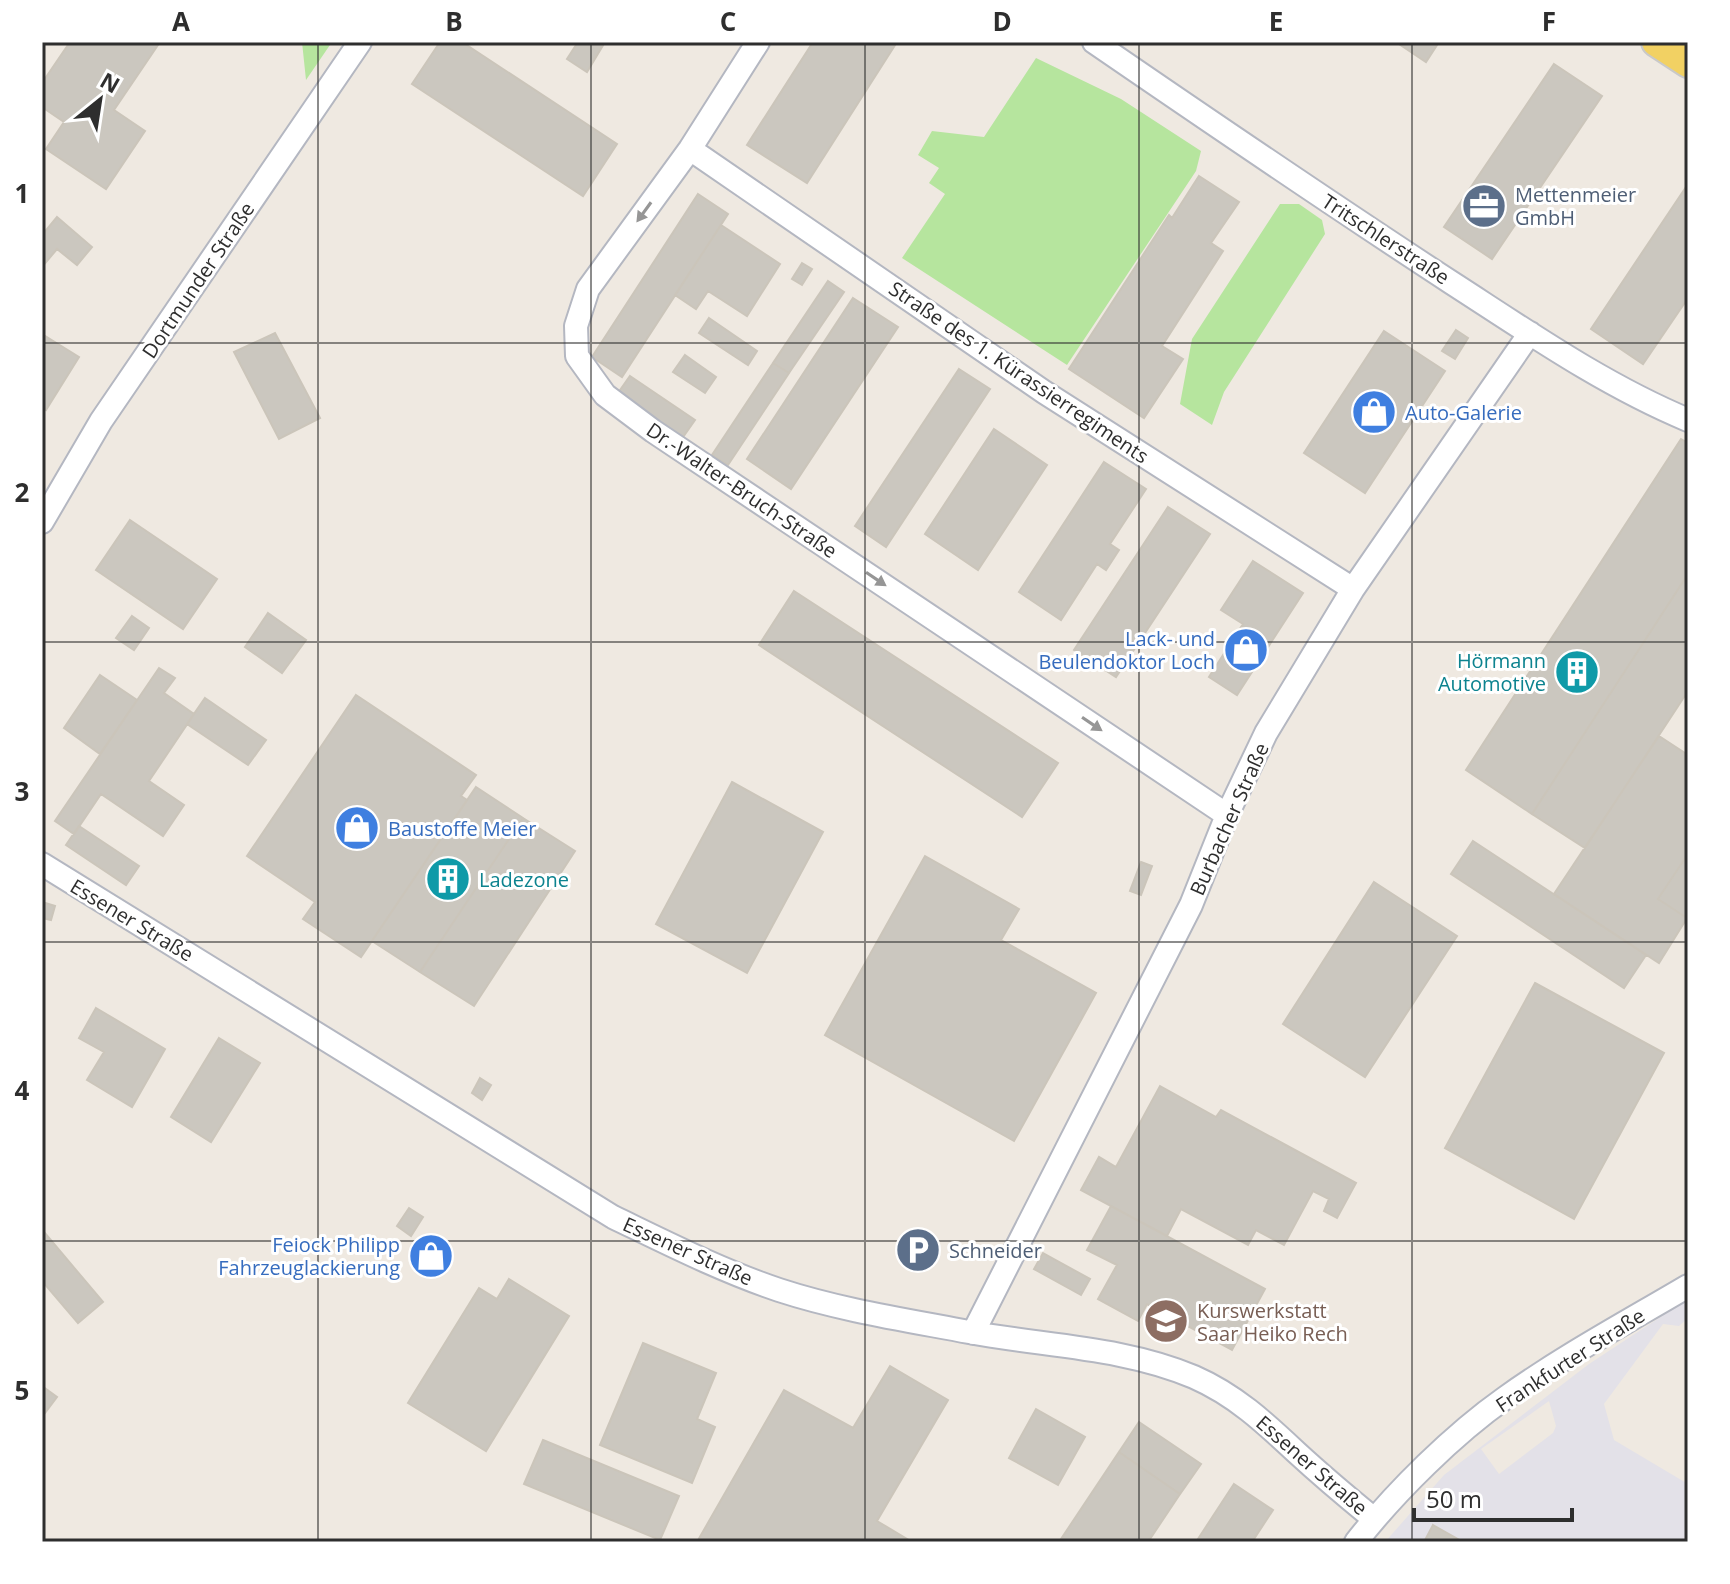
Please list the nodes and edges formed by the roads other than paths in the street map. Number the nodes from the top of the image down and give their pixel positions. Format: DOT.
graph roads {
  1 [pos="360,42"];
  2 [pos="758,42"];
  3 [pos="1094,42"];
  4 [pos="1656,42"];
  5 [pos="1688,63"];
  6 [pos="690,149"];
  7 [pos="1530,333"];
  8 [pos="1688,420"];
  9 [pos="42,522"];
  10 [pos="1353,589"];
  11 [pos="1227,815"];
  12 [pos="42,864"];
  13 [pos="1688,1286"];
  14 [pos="973,1333"];
  15 [pos="1374,1519"];
  16 [pos="1356,1542"];
  1 -- 9 [label="street, Dortmunder Straße"];
  2 -- 6 [label="street, Dr.-Walter-Bruch-Straße"];
  3 -- 7 [label="street, Tritschlerstraße"];
  4 -- 5 [label="main road"];
  6 -- 10 [label="street, Straße des 1. Kürassierregiments"];
  6 -- 11 [label="street, Dr.-Walter-Bruch-Straße, one-way"];
  7 -- 8 [label="street, Tritschlerstraße"];
  7 -- 10 [label="street, Burbacher Straße"];
  10 -- 11 [label="street, Burbacher Straße"];
  11 -- 14 [label="street, Burbacher Straße"];
  12 -- 14 [label="street, Essener Straße"];
  13 -- 15 [label="street, Frankfurter Straße"];
  14 -- 15 [label="street, Essener Straße"];
  15 -- 16 [label="street, Frankfurter Straße"];
}
